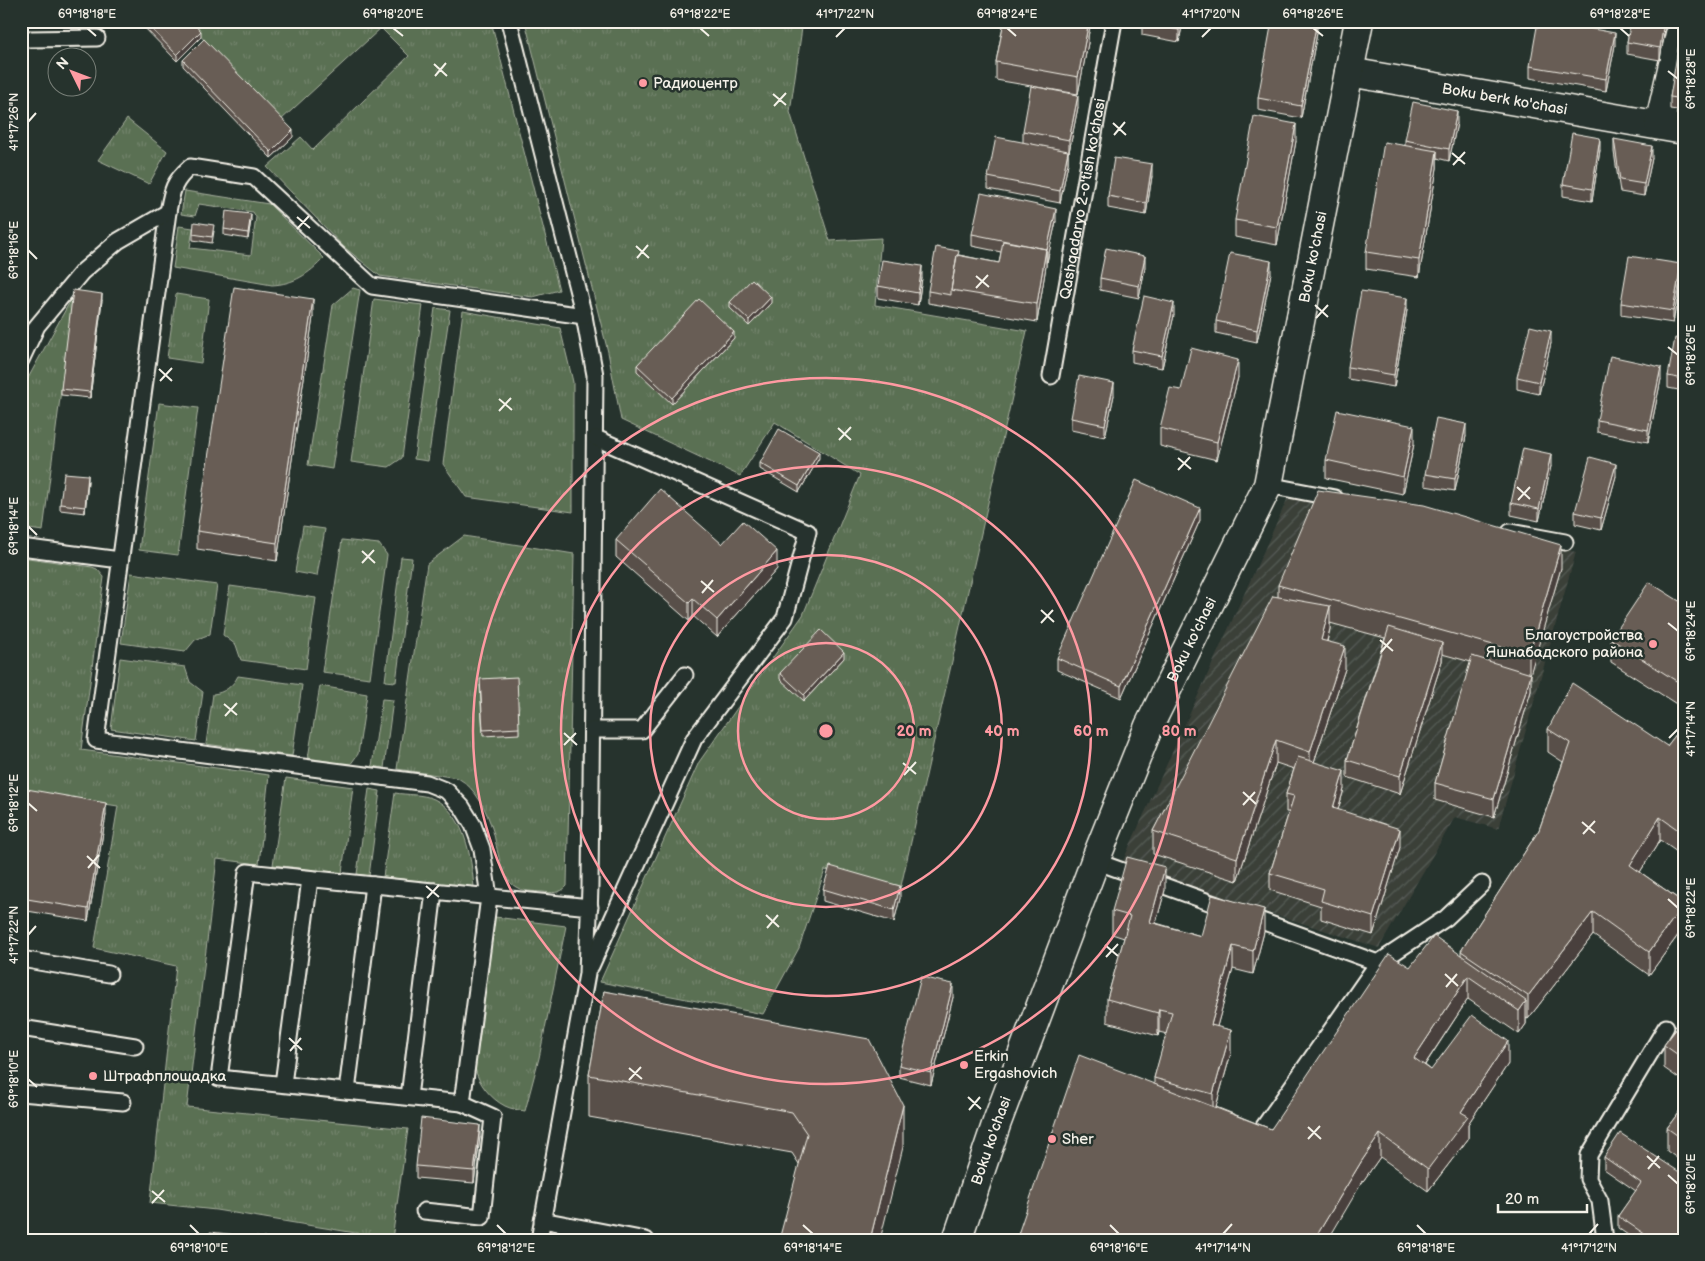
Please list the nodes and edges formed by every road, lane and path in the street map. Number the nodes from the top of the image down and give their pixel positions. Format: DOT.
graph roads {
  1 [pos="509,21"];
  2 [pos="1114,21"];
  3 [pos="1359,21"];
  4 [pos="1683,21"];
  5 [pos="21,37"];
  6 [pos="97,38"];
  7 [pos="1349,72"];
  8 [pos="1672,128"];
  9 [pos="168,212"];
  10 [pos="584,316"];
  11 [pos="21,360"];
  12 [pos="1051,376"];
  13 [pos="596,438"];
  14 [pos="1268,485"];
  15 [pos="1345,500"];
  16 [pos="1498,529"];
  17 [pos="1565,542"];
  18 [pos="21,547"];
  19 [pos="120,560"];
  20 [pos="685,675"];
  21 [pos="592,730"];
  22 [pos="1094,861"];
  23 [pos="310,879"];
  24 [pos="1482,884"];
  25 [pos="373,885"];
  26 [pos="434,891"];
  27 [pos="489,897"];
  28 [pos="590,907"];
  29 [pos="21,960"];
  30 [pos="1378,963"];
  31 [pos="109,974"];
  32 [pos="587,974"];
  33 [pos="1666,1027"];
  34 [pos="21,1028"];
  35 [pos="135,1046"];
  36 [pos="284,1084"];
  37 [pos="347,1091"];
  38 [pos="21,1093"];
  39 [pos="409,1097"];
  40 [pos="123,1102"];
  41 [pos="462,1103"];
  42 [pos="1260,1132"];
  43 [pos="424,1211"];
  44 [pos="542,1220"];
  45 [pos="539,1240"];
  46 [pos="646,1240"];
  47 [pos="957,1240"];
  48 [pos="1605,1240"];
  1 -- 10 [label="lane"];
  2 -- 12 [label="lane, Qashqadaryo 2-o'tish ko'chasi"];
  3 -- 7 [label="street, Boku ko'chasi"];
  4 -- 8 [label="street, Boku berk ko'chasi"];
  5 -- 6 [label="lane"];
  7 -- 8 [label="street, Boku berk ko'chasi"];
  7 -- 14 [label="street, Boku ko'chasi"];
  9 -- 10 [label="lane"];
  9 -- 11 [label="lane"];
  9 -- 19 [label="lane"];
  10 -- 13 [label="lane"];
  13 -- 21 [label="lane"];
  13 -- 32 [label="lane"];
  14 -- 15 [label="lane"];
  14 -- 22 [label="street, Boku ko'chasi"];
  16 -- 17 [label="lane"];
  18 -- 19 [label="lane"];
  19 -- 27 [label="lane"];
  20 -- 21 [label="lane"];
  21 -- 28 [label="lane"];
  22 -- 30 [label="lane"];
  22 -- 47 [label="street, Boku ko'chasi"];
  23 -- 25 [label="lane"];
  23 -- 36 [label="lane"];
  23 -- 36 [label="lane"];
  24 -- 30 [label="lane"];
  25 -- 26 [label="lane"];
  25 -- 37 [label="lane"];
  26 -- 27 [label="lane"];
  26 -- 39 [label="lane"];
  27 -- 28 [label="lane"];
  27 -- 41 [label="lane"];
  28 -- 32 [label="lane"];
  29 -- 31 [label="lane"];
  30 -- 42 [label="lane"];
  32 -- 44 [label="lane"];
  33 -- 48 [label="lane"];
  34 -- 35 [label="lane"];
  36 -- 37 [label="lane"];
  37 -- 39 [label="lane"];
  38 -- 40 [label="lane"];
  39 -- 41 [label="lane"];
  41 -- 43 [label="lane"];
  44 -- 45 [label="lane"];
  44 -- 46 [label="lane"];
}
